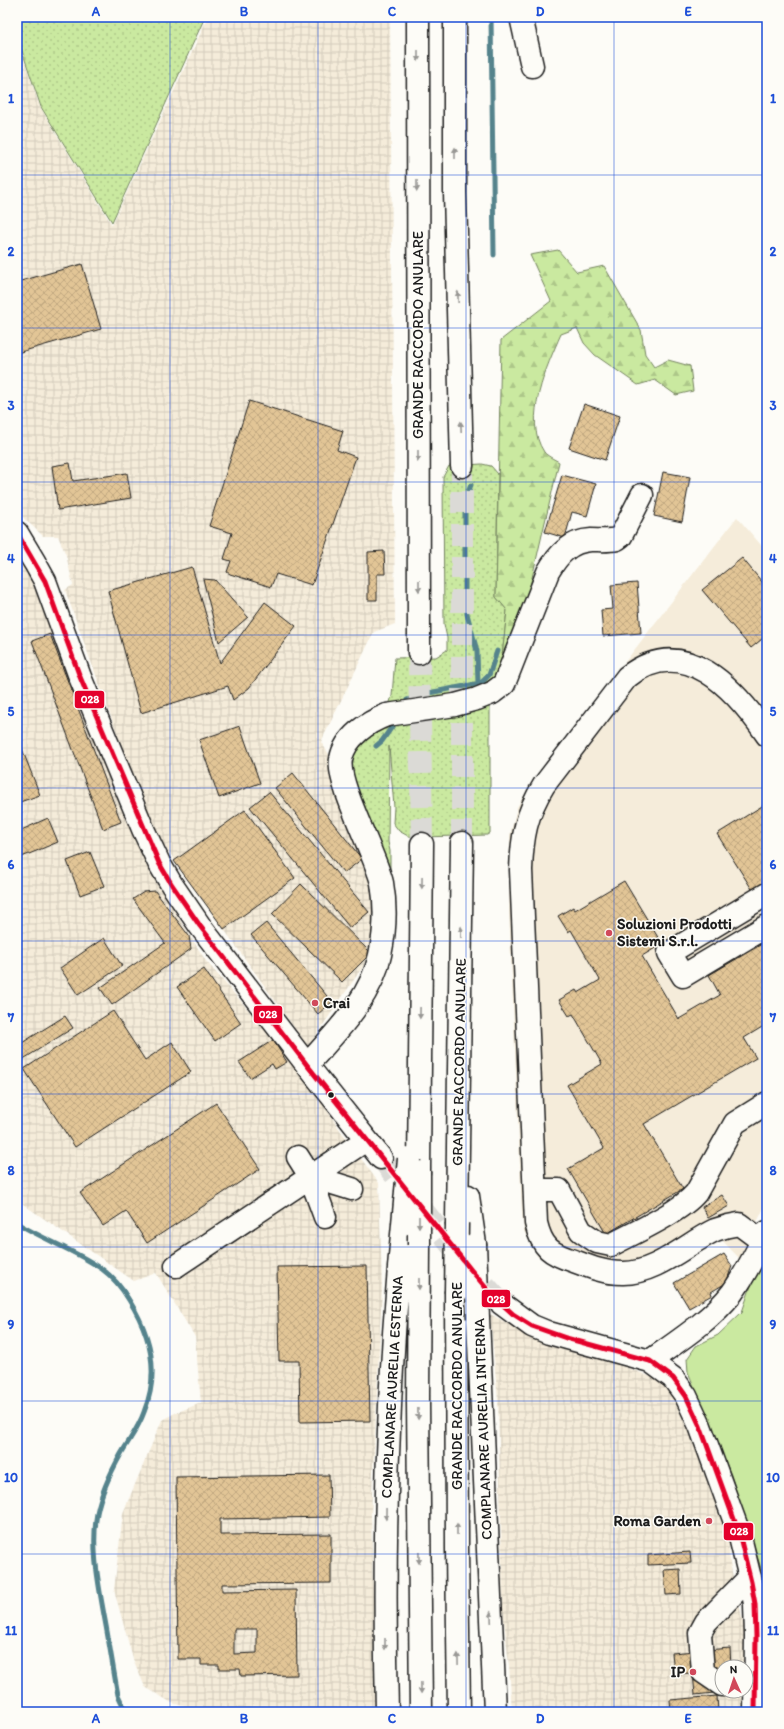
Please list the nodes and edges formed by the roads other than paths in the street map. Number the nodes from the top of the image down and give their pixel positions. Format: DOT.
graph roads {
  1 [pos="418,17"];
  2 [pos="455,17"];
  3 [pos="521,17"];
  4 [pos="532,66"];
  5 [pos="462,466"];
  6 [pos="642,495"];
  7 [pos="17,533"];
  8 [pos="419,653"];
  9 [pos="767,735"];
  10 [pos="462,843"];
  11 [pos="422,844"];
  12 [pos="767,894"];
  13 [pos="767,926"];
  14 [pos="307,1065"];
  15 [pos="767,1103"];
  16 [pos="458,1124"];
  17 [pos="366,1140"];
  18 [pos="298,1157"];
  19 [pos="381,1158"];
  20 [pos="414,1166"];
  21 [pos="310,1176"];
  22 [pos="352,1189"];
  23 [pos="535,1190"];
  24 [pos="324,1217"];
  25 [pos="765,1236"];
  26 [pos="176,1266"];
  27 [pos="502,1304"];
  28 [pos="650,1361"];
  29 [pos="750,1577"];
  30 [pos="714,1680"];
  31 [pos="749,1700"];
  32 [pos="387,1712"];
  33 [pos="421,1712"];
  34 [pos="459,1712"];
  35 [pos="495,1712"];
  1 -- 8 [label="main road, GRANDE RACCORDO ANULARE, one-way"];
  5 -- 2 [label="main road, one-way"];
  3 -- 4 [label="main road"];
  6 -- 14 [label="main road, bridge"];
  7 -- 14 [label="main road"];
  9 -- 23 [label="main road"];
  16 -- 10 [label="main road, GRANDE RACCORDO ANULARE, one-way"];
  11 -- 20 [label="main road, COMPLANARE AURELIA ESTERNA, one-way"];
  12 -- 13 [label="main road"];
  14 -- 17 [label="main road"];
  15 -- 23 [label="main road"];
  34 -- 16 [label="main road, GRANDE RACCORDO ANULARE, one-way, bridge"];
  35 -- 16 [label="main road, COMPLANARE AURELIA INTERNA, one-way, bridge"];
  17 -- 19 [label="main road"];
  17 -- 21 [label="main road"];
  18 -- 21 [label="main road"];
  20 -- 32 [label="main road, COMPLANARE AURELIA ESTERNA, one-way, bridge"];
  20 -- 33 [label="main road, one-way, bridge"];
  21 -- 22 [label="main road"];
  21 -- 24 [label="main road"];
  21 -- 26 [label="main road"];
  23 -- 25 [label="main road"];
  25 -- 28 [label="main road"];
  27 -- 28 [label="main road"];
  28 -- 29 [label="main road"];
  29 -- 30 [label="main road"];
  29 -- 31 [label="main road"];
}
